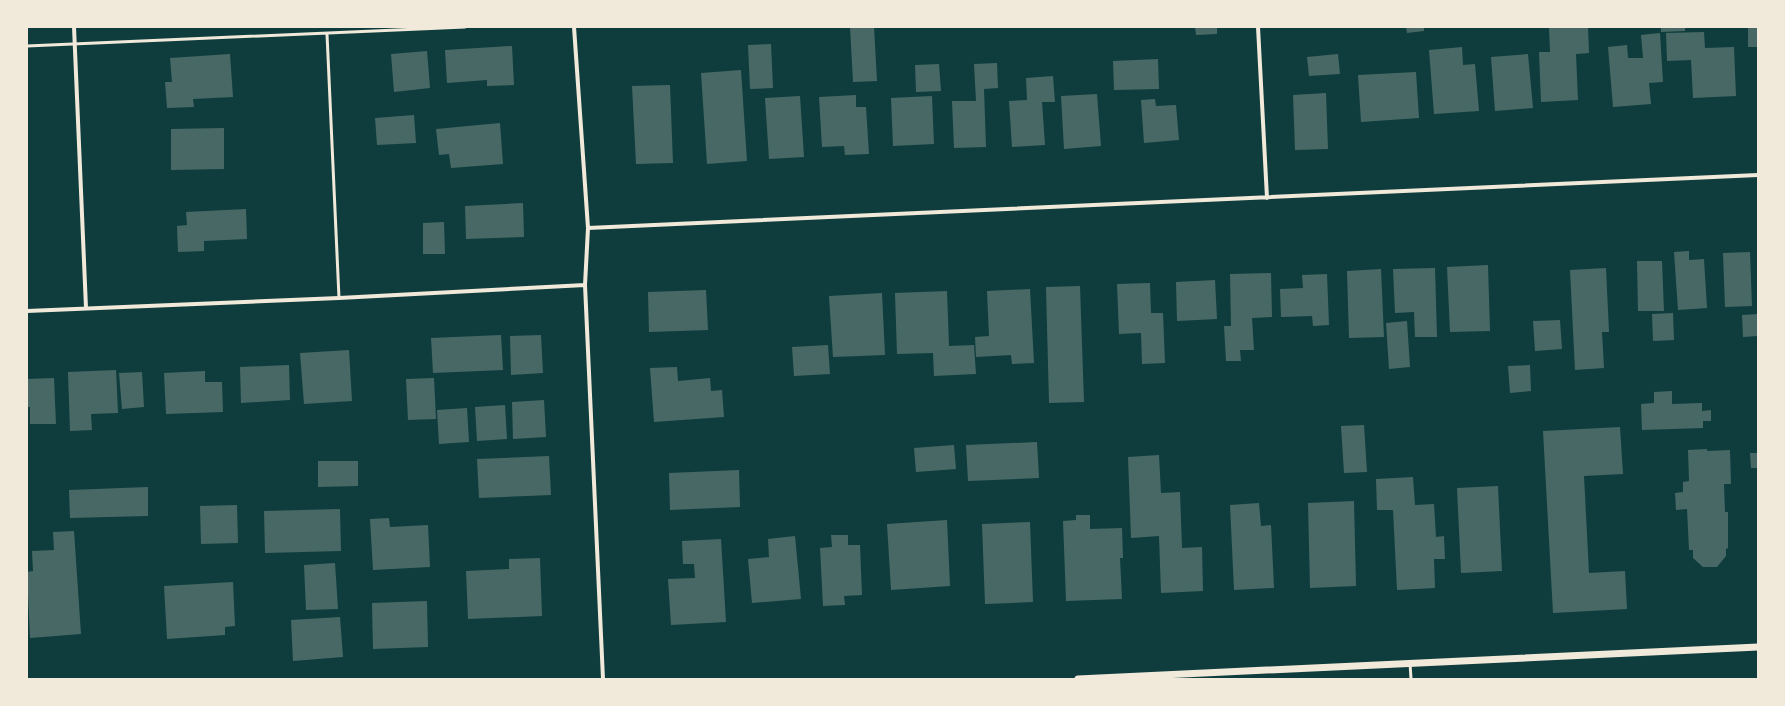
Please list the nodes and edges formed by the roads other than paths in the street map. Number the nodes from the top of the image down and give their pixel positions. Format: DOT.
graph roads {
  1 [pos="74,27"];
  2 [pos="465,27"];
  3 [pos="574,27"];
  4 [pos="1258,27"];
  5 [pos="327,34"];
  6 [pos="74,43"];
  7 [pos="27,46"];
  8 [pos="1758,175"];
  9 [pos="1267,198"];
  10 [pos="588,228"];
  11 [pos="585,285"];
  12 [pos="339,298"];
  13 [pos="86,308"];
  14 [pos="27,311"];
  15 [pos="1758,647"];
  16 [pos="1410,663"];
  17 [pos="603,679"];
  18 [pos="1078,679"];
  19 [pos="1411,679"];
  1 -- 6 [label="street"];
  2 -- 5 [label="lane"];
  3 -- 10 [label="street"];
  4 -- 9 [label="street"];
  5 -- 6 [label="lane"];
  5 -- 12 [label="lane"];
  6 -- 7 [label="lane"];
  6 -- 13 [label="street"];
  8 -- 9 [label="street"];
  9 -- 10 [label="street"];
  10 -- 11 [label="street"];
  11 -- 12 [label="street"];
  11 -- 17 [label="street"];
  12 -- 13 [label="street"];
  13 -- 14 [label="street"];
  15 -- 16 [label="street"];
  16 -- 18 [label="street"];
  16 -- 19 [label="lane"];
}
